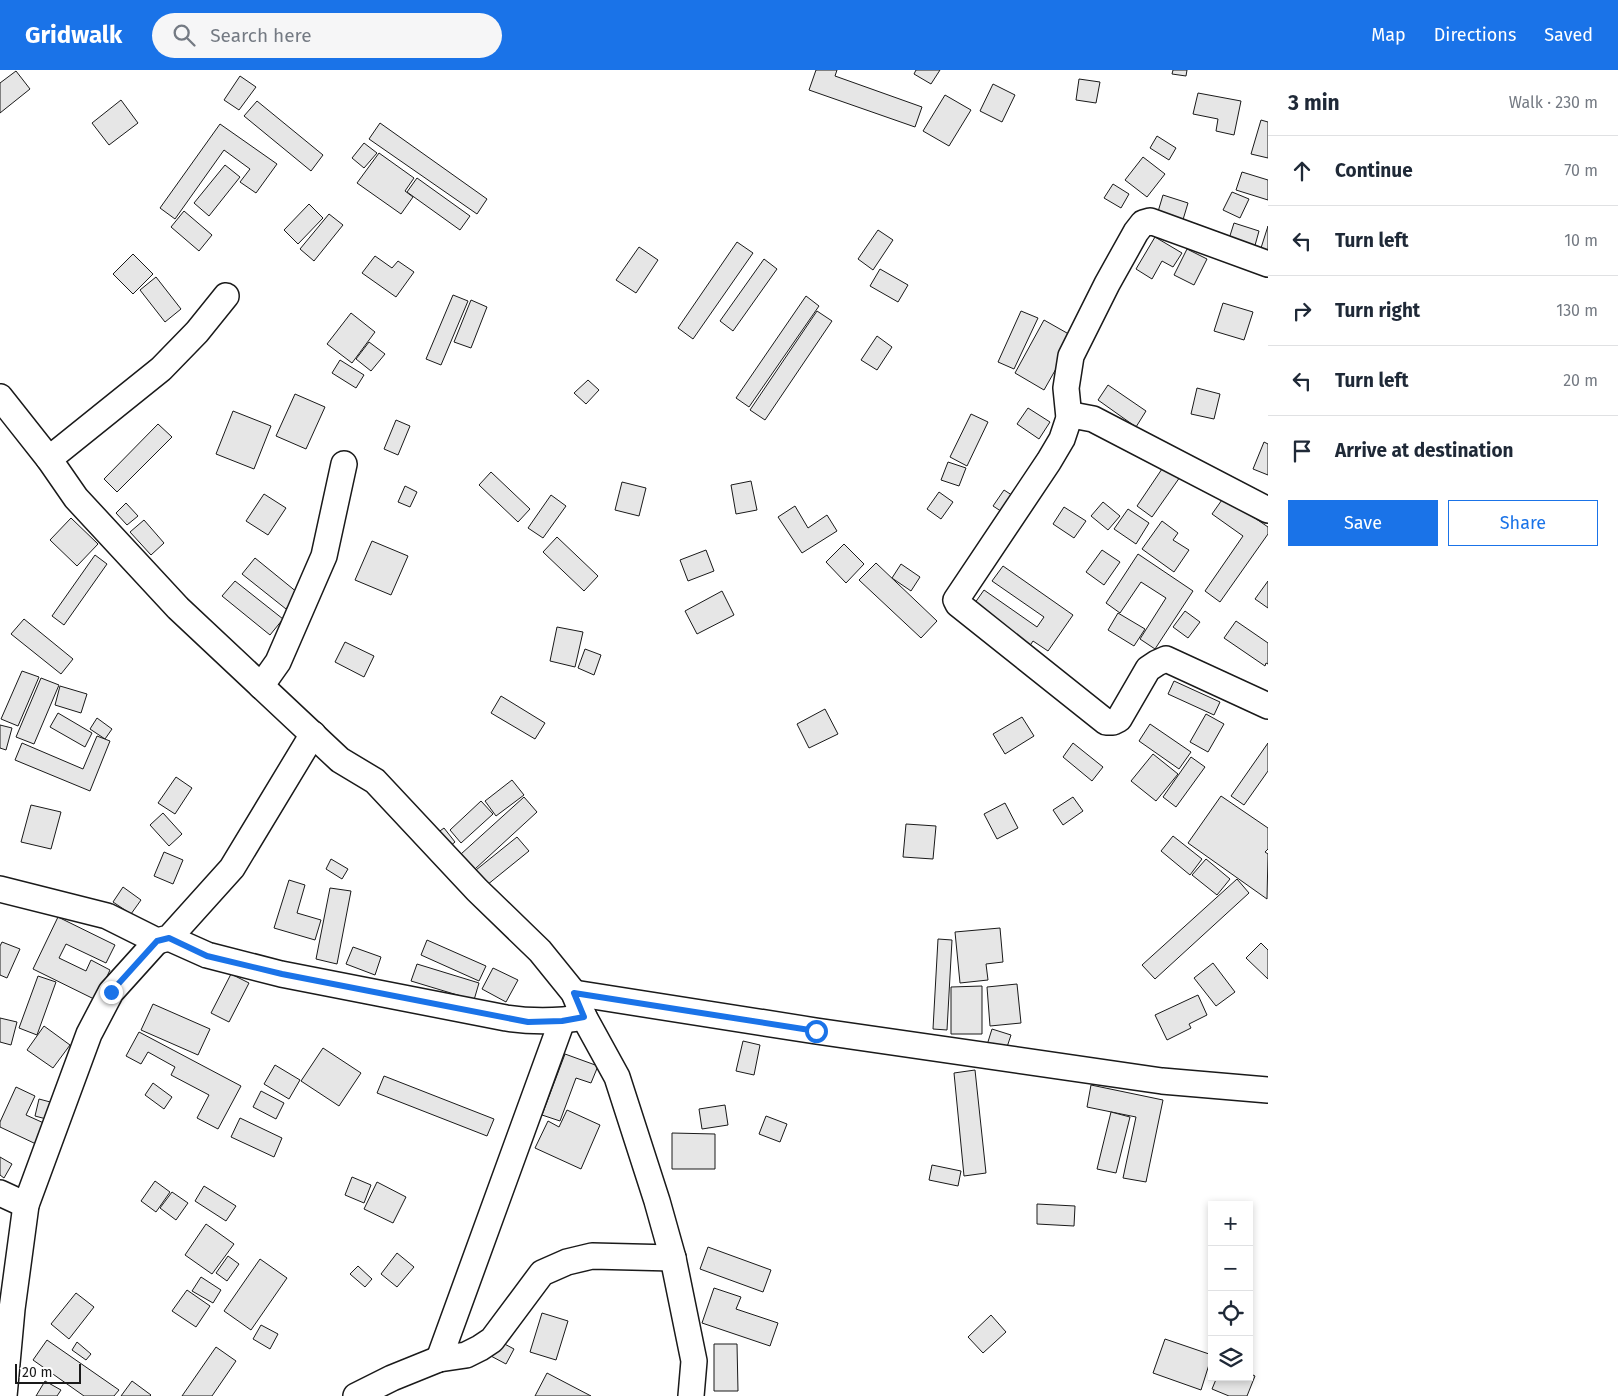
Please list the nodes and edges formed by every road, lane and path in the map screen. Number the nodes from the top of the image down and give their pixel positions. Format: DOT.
graph roads {
  1 [pos="1268,264"];
  2 [pos="226,296"];
  3 [pos="0,397"];
  4 [pos="1070,418"];
  5 [pos="49,459"];
  6 [pos="344,464"];
  7 [pos="1268,510"];
  8 [pos="260,686"];
  9 [pos="1268,706"];
  10 [pos="313,734"];
  11 [pos="0,889"];
  12 [pos="163,939"];
  13 [pos="574,993"];
  14 [pos="573,1019"];
  15 [pos="1268,1090"];
  16 [pos="0,1193"];
  17 [pos="26,1205"];
  18 [pos="673,1258"];
  19 [pos="439,1359"];
  20 [pos="4,1396"];
  21 [pos="356,1396"];
  22 [pos="691,1396"];
  1 -- 4 [label="street"];
  2 -- 5 [label="street"];
  3 -- 5 [label="street"];
  4 -- 7 [label="street"];
  4 -- 9 [label="street"];
  5 -- 8 [label="street"];
  6 -- 8 [label="street"];
  8 -- 10 [label="street"];
  10 -- 12 [label="street"];
  10 -- 13 [label="street"];
  11 -- 12 [label="street"];
  12 -- 14 [label="street"];
  12 -- 17 [label="street"];
  13 -- 14 [label="street"];
  13 -- 15 [label="street"];
  14 -- 18 [label="street"];
  14 -- 19 [label="street"];
  16 -- 17 [label="street"];
  17 -- 20 [label="street"];
  18 -- 19 [label="street"];
  18 -- 22 [label="street"];
  19 -- 21 [label="street"];
}
